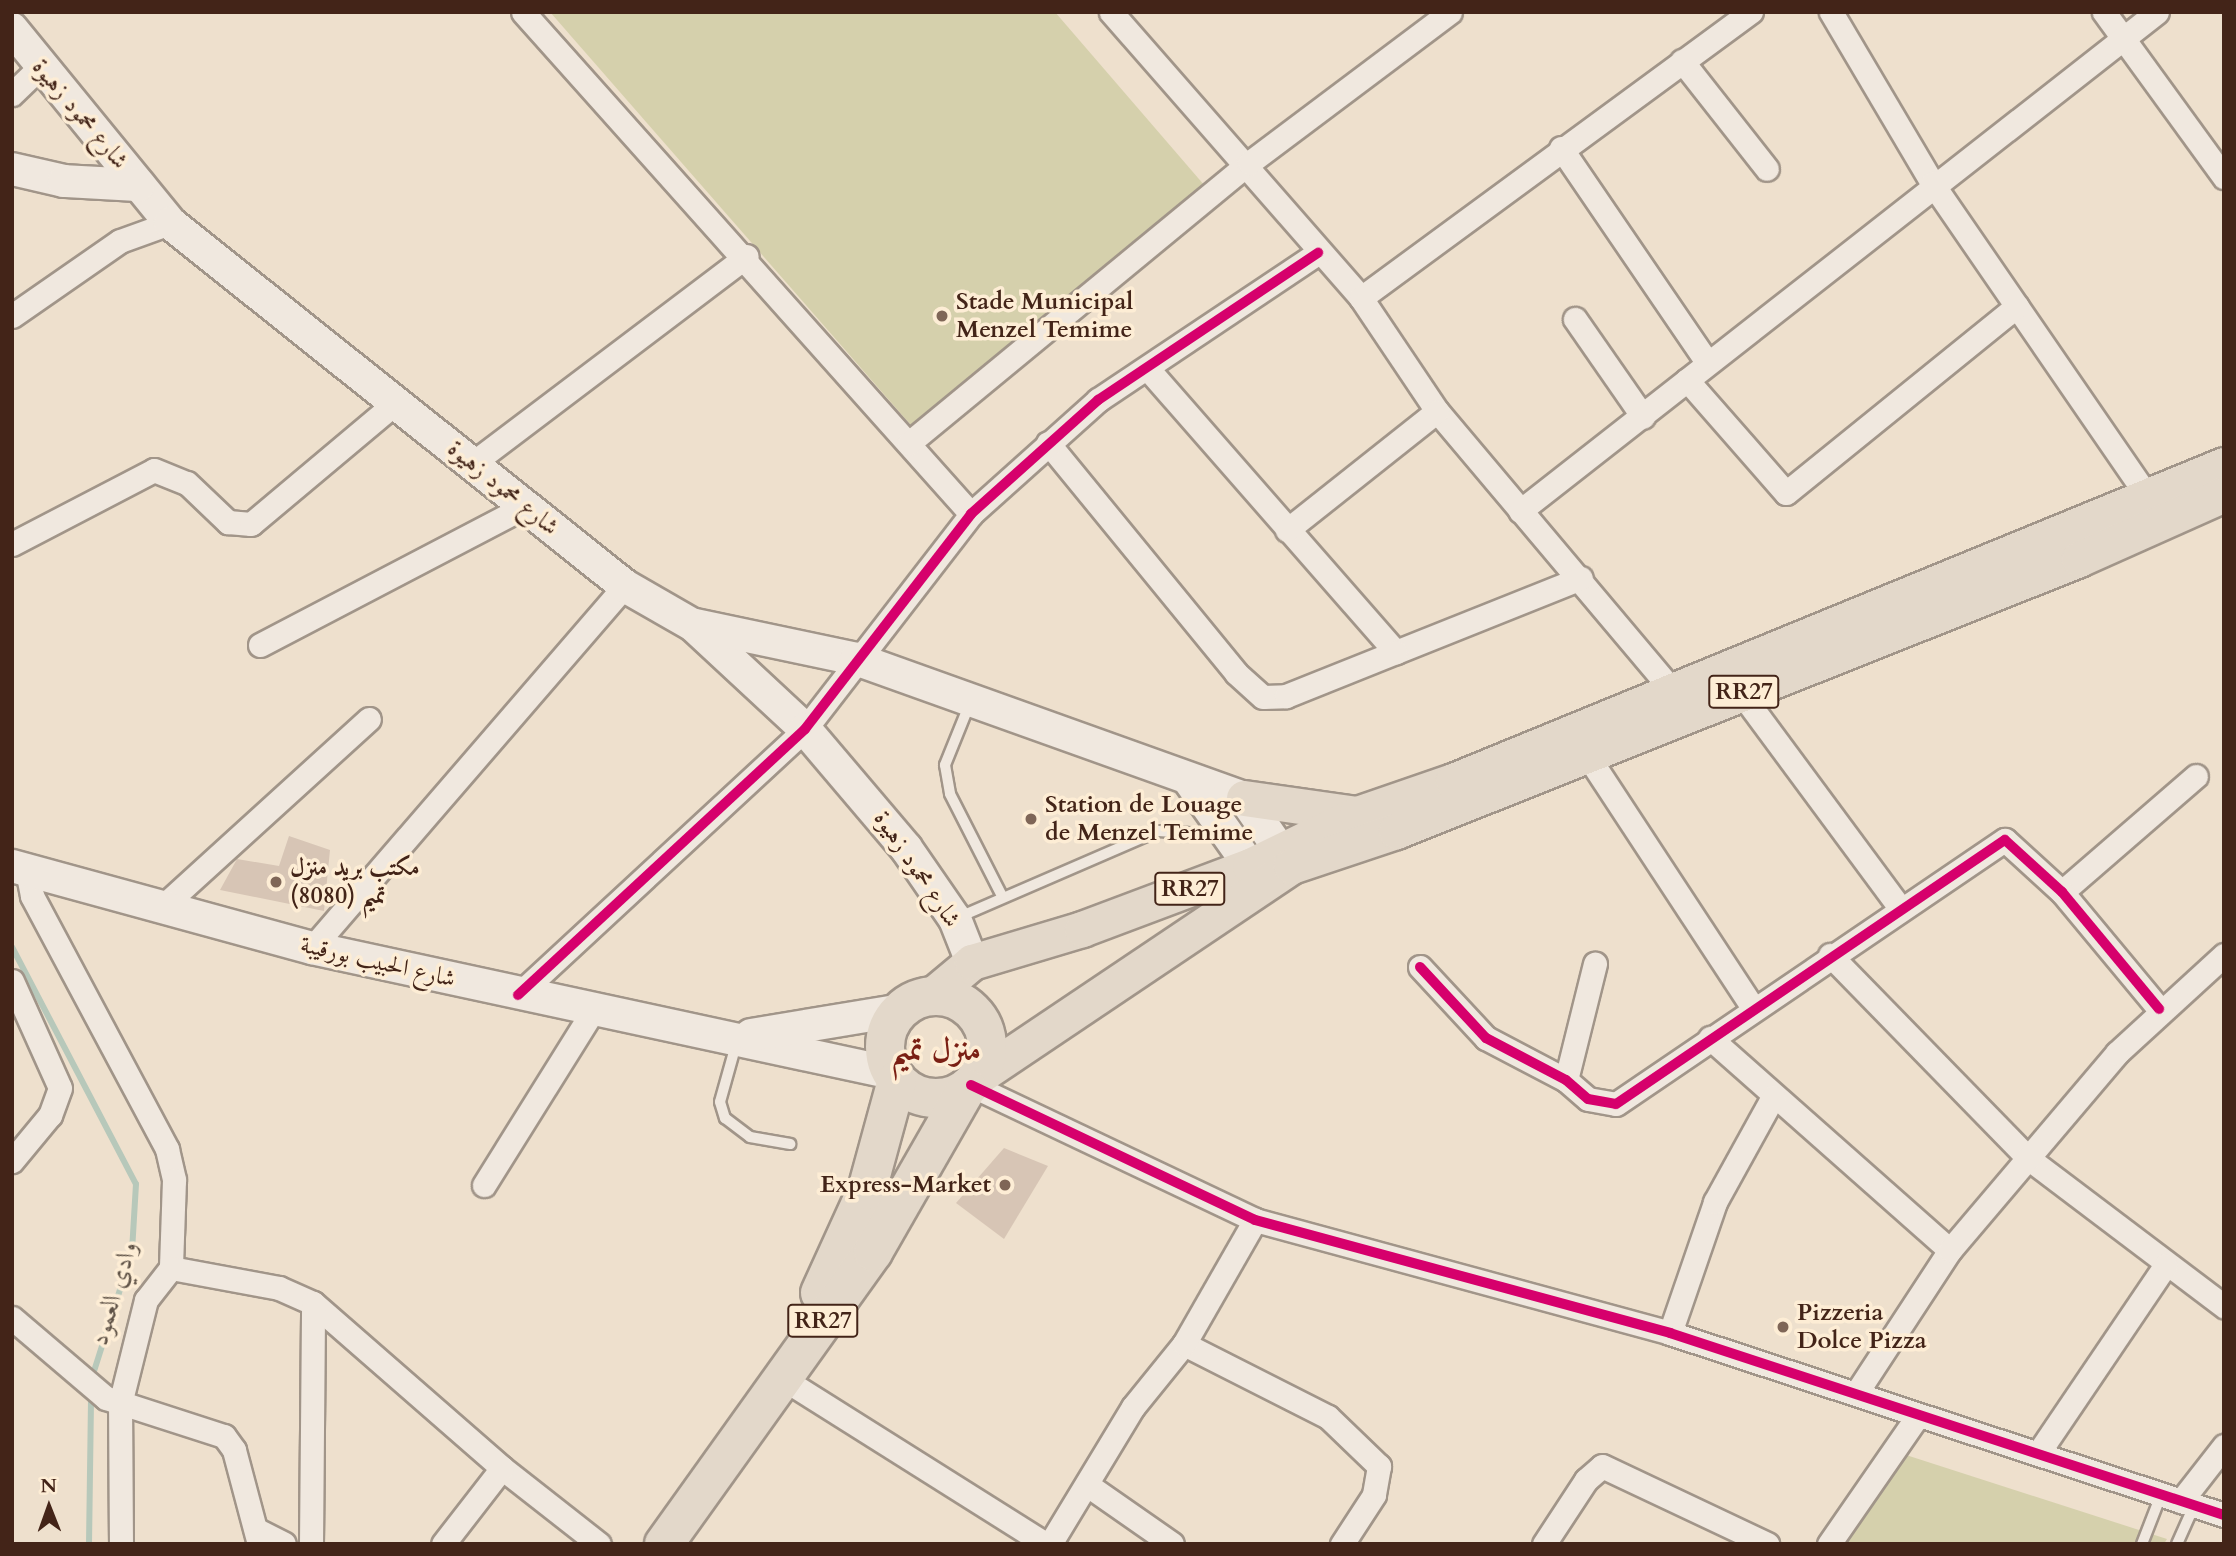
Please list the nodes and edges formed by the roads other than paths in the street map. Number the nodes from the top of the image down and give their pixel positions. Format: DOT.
graph roads {
  1 [pos="523,12"];
  2 [pos="1111,12"];
  3 [pos="1450,12"];
  4 [pos="1751,12"];
  5 [pos="1831,12"];
  6 [pos="2104,12"];
  7 [pos="2157,12"];
  8 [pos="12,29"];
  9 [pos="2123,39"];
  10 [pos="1682,61"];
  11 [pos="40,67"];
  12 [pos="12,94"];
  13 [pos="1561,148"];
  14 [pos="1249,163"];
  15 [pos="12,169"];
  16 [pos="1767,169"];
  17 [pos="2224,177"];
  18 [pos="1932,183"];
  19 [pos="139,185"];
  20 [pos="170,223"];
  21 [pos="1318,253"];
  22 [pos="747,256"];
  23 [pos="1361,298"];
  24 [pos="2017,306"];
  25 [pos="12,316"];
  26 [pos="1575,320"];
  27 [pos="1707,362"];
  28 [pos="1148,369"];
  29 [pos="1687,380"];
  30 [pos="396,403"];
  31 [pos="1437,411"];
  32 [pos="1643,417"];
  33 [pos="909,443"];
  34 [pos="1048,443"];
  35 [pos="473,463"];
  36 [pos="2223,473"];
  37 [pos="526,506"];
  38 [pos="1520,511"];
  39 [pos="2157,511"];
  40 [pos="971,514"];
  41 [pos="1287,530"];
  42 [pos="12,544"];
  43 [pos="1581,578"];
  44 [pos="625,586"];
  45 [pos="693,625"];
  46 [pos="260,645"];
  47 [pos="1396,652"];
  48 [pos="856,659"];
  49 [pos="1741,693"];
  50 [pos="971,699"];
  51 [pos="1673,702"];
  52 [pos="369,719"];
  53 [pos="805,729"];
  54 [pos="1585,752"];
  55 [pos="2196,776"];
  56 [pos="1189,780"];
  57 [pos="1244,798"];
  58 [pos="1357,814"];
  59 [pos="1232,836"];
  60 [pos="1271,866"];
  61 [pos="20,868"];
  62 [pos="2062,892"];
  63 [pos="1002,896"];
  64 [pos="161,908"];
  65 [pos="1901,909"];
  66 [pos="955,919"];
  67 [pos="312,948"];
  68 [pos="1830,955"];
  69 [pos="2224,955"];
  70 [pos="972,962"];
  71 [pos="1595,964"];
  72 [pos="1420,967"];
  73 [pos="12,981"];
  74 [pos="518,995"];
  75 [pos="916,1003"];
  76 [pos="1752,1006"];
  77 [pos="594,1009"];
  78 [pos="2160,1009"];
  79 [pos="738,1037"];
  80 [pos="1710,1038"];
  81 [pos="894,1076"];
  82 [pos="1566,1080"];
  83 [pos="972,1083"];
  84 [pos="1773,1097"];
  85 [pos="789,1144"];
  86 [pos="2028,1158"];
  87 [pos="12,1161"];
  88 [pos="484,1185"];
  89 [pos="1255,1220"];
  90 [pos="1951,1250"];
  91 [pos="2165,1266"];
  92 [pos="171,1268"];
  93 [pos="313,1303"];
  94 [pos="2224,1306"];
  95 [pos="12,1318"];
  96 [pos="1670,1334"];
  97 [pos="1184,1344"];
  98 [pos="782,1378"];
  99 [pos="1857,1392"];
  100 [pos="113,1401"];
  101 [pos="1917,1417"];
  102 [pos="2224,1446"];
  103 [pos="2039,1452"];
  104 [pos="502,1468"];
  105 [pos="1089,1486"];
  106 [pos="2179,1501"];
  107 [pos="2224,1516"];
  108 [pos="258,1537"];
  109 [pos="1830,1543"];
  110 [pos="121,1544"];
  111 [pos="284,1544"];
  112 [pos="311,1544"];
  113 [pos="443,1544"];
  114 [pos="599,1544"];
  115 [pos="638,1544"];
  116 [pos="664,1544"];
  117 [pos="1048,1544"];
  118 [pos="1172,1544"];
  119 [pos="1342,1544"];
  120 [pos="1544,1544"];
  121 [pos="1767,1544"];
  122 [pos="2142,1544"];
  123 [pos="2177,1544"];
  1 -- 22 [label="street"];
  2 -- 14 [label="street"];
  3 -- 14 [label="street"];
  4 -- 10 [label="street"];
  5 -- 18 [label="street"];
  6 -- 9 [label="street"];
  7 -- 9 [label="street"];
  8 -- 11 [label="main road, شارع محمود زهيوة"];
  9 -- 17 [label="street"];
  9 -- 18 [label="street"];
  10 -- 13 [label="street"];
  10 -- 16 [label="street"];
  11 -- 12 [label="street"];
  11 -- 19 [label="main road, شارع محمود زهيوة"];
  13 -- 23 [label="street"];
  13 -- 27 [label="street"];
  14 -- 21 [label="street"];
  14 -- 33 [label="street"];
  15 -- 19 [label="main road"];
  18 -- 24 [label="street"];
  18 -- 27 [label="street"];
  19 -- 20 [label="main road, شارع محمود زهيوة"];
  20 -- 25 [label="street"];
  20 -- 30 [label="main road, شارع محمود زهيوة"];
  21 -- 23 [label="street"];
  21 -- 28 [label="street"];
  22 -- 33 [label="street"];
  22 -- 35 [label="street"];
  23 -- 31 [label="street"];
  24 -- 29 [label="street"];
  24 -- 39 [label="street"];
  26 -- 32 [label="street"];
  27 -- 29 [label="street"];
  28 -- 34 [label="street"];
  28 -- 41 [label="street"];
  29 -- 32 [label="street"];
  30 -- 35 [label="main road, شارع محمود زهيوة"];
  30 -- 42 [label="street"];
  31 -- 38 [label="street"];
  31 -- 41 [label="street"];
  32 -- 38 [label="street"];
  33 -- 40 [label="street"];
  34 -- 40 [label="street"];
  34 -- 47 [label="street"];
  35 -- 37 [label="main road, شارع محمود زهيوة"];
  36 -- 39 [label="main road, RR27"];
  37 -- 44 [label="main road, شارع محمود زهيوة"];
  37 -- 46 [label="street"];
  38 -- 43 [label="street"];
  39 -- 49 [label="main road, RR27"];
  39 -- 51 [label="main road, RR27"];
  40 -- 48 [label="street"];
  41 -- 47 [label="street"];
  43 -- 47 [label="street"];
  43 -- 51 [label="street"];
  44 -- 45 [label="main road, شارع محمود زهيوة"];
  44 -- 67 [label="street"];
  45 -- 48 [label="main road"];
  45 -- 53 [label="main road, شارع محمود زهيوة"];
  48 -- 50 [label="main road"];
  48 -- 53 [label="street"];
  49 -- 51 [label="main road, RR27"];
  49 -- 65 [label="street"];
  50 -- 56 [label="main road"];
  50 -- 63 [label="lane"];
  51 -- 54 [label="main road, RR27"];
  51 -- 58 [label="main road, RR27"];
  52 -- 64 [label="street"];
  53 -- 66 [label="main road, شارع محمود زهيوة"];
  53 -- 74 [label="street"];
  54 -- 60 [label="main road, RR27"];
  54 -- 76 [label="street"];
  55 -- 62 [label="street"];
  56 -- 57 [label="main road"];
  56 -- 59 [label="main road"];
  57 -- 58 [label="main road"];
  57 -- 60 [label="main road"];
  58 -- 60 [label="main road, RR27"];
  59 -- 60 [label="main road"];
  59 -- 63 [label="lane"];
  60 -- 70 [label="main road, RR27"];
  60 -- 83 [label="main road, RR27"];
  61 -- 64 [label="main road, شارع الحبيب بورقيبة"];
  61 -- 92 [label="street"];
  62 -- 65 [label="street"];
  62 -- 78 [label="street"];
  63 -- 66 [label="lane"];
  64 -- 67 [label="main road, شارع الحبيب بورقيبة"];
  65 -- 68 [label="street"];
  66 -- 70 [label="main road, شارع محمود زهيوة"];
  67 -- 74 [label="main road, شارع الحبيب بورقيبة"];
  68 -- 76 [label="street"];
  68 -- 86 [label="street"];
  69 -- 78 [label="street"];
  70 -- 75 [label="main road, RR27"];
  71 -- 82 [label="street"];
  72 -- 82 [label="street"];
  73 -- 87 [label="street"];
  74 -- 77 [label="main road, شارع الحبيب بورقيبة"];
  75 -- 79 [label="main road, شارع الحبيب بورقيبة"];
  75 -- 81 [label="highway, RR27"];
  75 -- 83 [label="highway, RR27"];
  76 -- 80 [label="street"];
  77 -- 79 [label="main road, شارع الحبيب بورقيبة"];
  77 -- 88 [label="street"];
  78 -- 86 [label="street"];
  79 -- 81 [label="main road, شارع الحبيب بورقيبة"];
  79 -- 85 [label="lane"];
  80 -- 82 [label="street"];
  80 -- 84 [label="street"];
  81 -- 83 [label="highway, RR27"];
  81 -- 115 [label="highway, RR27"];
  83 -- 89 [label="street"];
  83 -- 98 [label="highway, RR27"];
  84 -- 90 [label="street"];
  84 -- 96 [label="street"];
  86 -- 90 [label="street"];
  86 -- 91 [label="street"];
  89 -- 96 [label="street"];
  89 -- 97 [label="street"];
  90 -- 99 [label="street"];
  91 -- 94 [label="street"];
  91 -- 103 [label="street"];
  92 -- 93 [label="street"];
  92 -- 100 [label="street"];
  93 -- 104 [label="street"];
  93 -- 112 [label="street"];
  95 -- 100 [label="street"];
  96 -- 99 [label="street"];
  97 -- 105 [label="street"];
  97 -- 119 [label="street"];
  98 -- 116 [label="highway, RR27"];
  98 -- 117 [label="street"];
  99 -- 101 [label="street"];
  100 -- 108 [label="street"];
  100 -- 110 [label="street"];
  101 -- 103 [label="street"];
  101 -- 109 [label="street"];
  102 -- 106 [label="street"];
  103 -- 106 [label="street"];
  104 -- 113 [label="street"];
  104 -- 114 [label="street"];
  105 -- 117 [label="street"];
  105 -- 118 [label="street"];
  106 -- 107 [label="street"];
  106 -- 122 [label="lane"];
  106 -- 123 [label="lane"];
  108 -- 111 [label="street"];
  120 -- 121 [label="street"];
}
